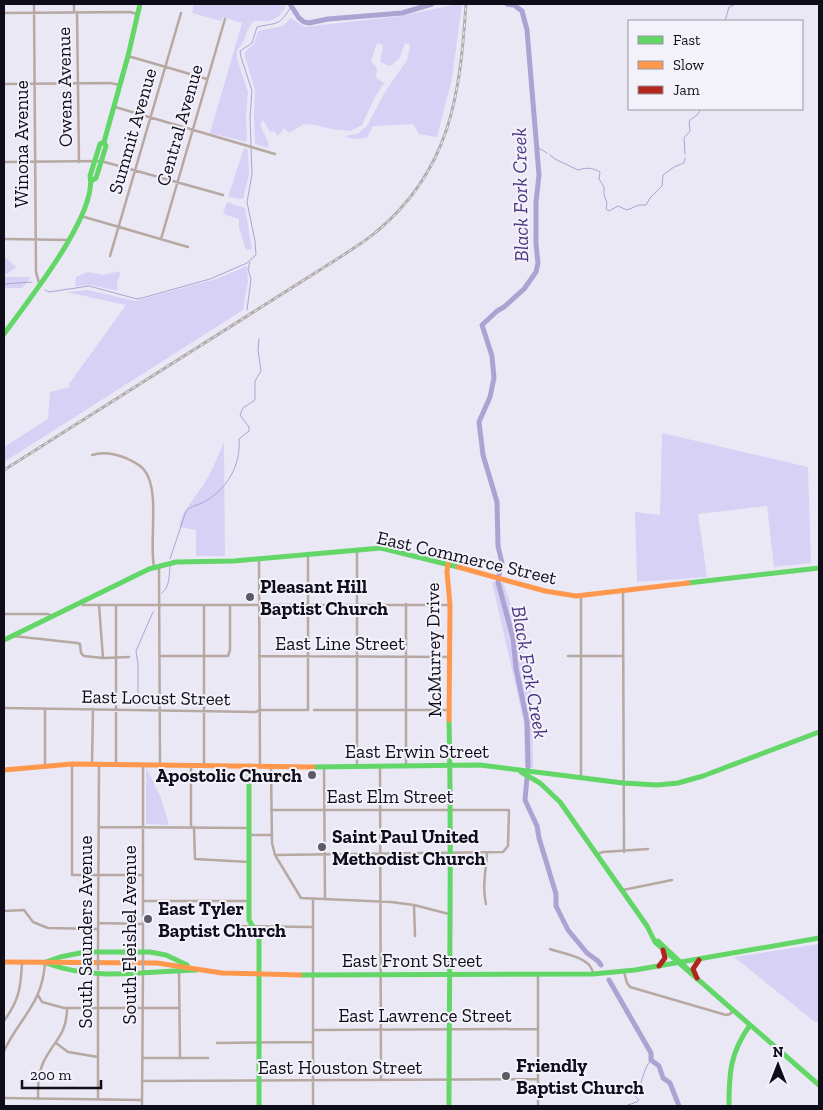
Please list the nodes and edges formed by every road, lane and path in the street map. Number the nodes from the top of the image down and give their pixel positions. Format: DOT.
graph roads {
  1 [pos="34,4"];
  2 [pos="74,4"];
  3 [pos="140,4"];
  4 [pos="75,12"];
  5 [pos="4,13"];
  6 [pos="36,13"];
  7 [pos="181,13"];
  8 [pos="138,14"];
  9 [pos="224,19"];
  10 [pos="128,56"];
  11 [pos="165,67"];
  12 [pos="206,79"];
  13 [pos="4,84"];
  14 [pos="35,84"];
  15 [pos="78,84"];
  16 [pos="120,85"];
  17 [pos="113,107"];
  18 [pos="151,118"];
  19 [pos="192,130"];
  20 [pos="104,142"];
  21 [pos="276,154"];
  22 [pos="101,161"];
  23 [pos="4,162"];
  24 [pos="35,162"];
  25 [pos="79,162"];
  26 [pos="94,162"];
  27 [pos="136,170"];
  28 [pos="92,181"];
  29 [pos="177,182"];
  30 [pos="224,195"];
  31 [pos="82,216"];
  32 [pos="119,227"];
  33 [pos="4,239"];
  34 [pos="36,239"];
  35 [pos="161,239"];
  36 [pos="70,240"];
  37 [pos="188,247"];
  38 [pos="110,256"];
  39 [pos="39,284"];
  40 [pos="4,334"];
  41 [pos="92,455"];
  42 [pos="357,549"];
  43 [pos="308,553"];
  44 [pos="259,559"];
  45 [pos="448,564"];
  46 [pos="157,566"];
  47 [pos="819,568"];
  48 [pos="623,591"];
  49 [pos="581,596"];
  50 [pos="78,603"];
  51 [pos="309,604"];
  52 [pos="357,604"];
  53 [pos="406,604"];
  54 [pos="99,605"];
  55 [pos="116,605"];
  56 [pos="160,605"];
  57 [pos="204,605"];
  58 [pos="230,605"];
  59 [pos="259,605"];
  60 [pos="450,605"];
  61 [pos="4,614"];
  62 [pos="52,616"];
  63 [pos="11,636"];
  64 [pos="4,640"];
  65 [pos="160,656"];
  66 [pos="260,656"];
  67 [pos="309,656"];
  68 [pos="406,656"];
  69 [pos="568,656"];
  70 [pos="581,656"];
  71 [pos="623,656"];
  72 [pos="116,657"];
  73 [pos="128,657"];
  74 [pos="204,657"];
  75 [pos="357,657"];
  76 [pos="450,657"];
  77 [pos="103,658"];
  78 [pos="4,708"];
  79 [pos="45,709"];
  80 [pos="93,709"];
  81 [pos="160,709"];
  82 [pos="406,709"];
  83 [pos="116,710"];
  84 [pos="204,710"];
  85 [pos="259,710"];
  86 [pos="314,710"];
  87 [pos="357,710"];
  88 [pos="449,710"];
  89 [pos="819,732"];
  90 [pos="72,764"];
  91 [pos="92,764"];
  92 [pos="99,764"];
  93 [pos="116,764"];
  94 [pos="143,764"];
  95 [pos="160,765"];
  96 [pos="45,766"];
  97 [pos="191,766"];
  98 [pos="204,766"];
  99 [pos="249,766"];
  100 [pos="260,766"];
  101 [pos="324,766"];
  102 [pos="357,766"];
  103 [pos="380,766"];
  104 [pos="406,766"];
  105 [pos="451,766"];
  106 [pos="271,767"];
  107 [pos="514,769"];
  108 [pos="4,770"];
  109 [pos="543,773"];
  110 [pos="581,777"];
  111 [pos="540,783"];
  112 [pos="623,783"];
  113 [pos="451,809"];
  114 [pos="271,810"];
  115 [pos="324,810"];
  116 [pos="381,810"];
  117 [pos="99,827"];
  118 [pos="143,827"];
  119 [pos="192,827"];
  120 [pos="249,828"];
  121 [pos="249,835"];
  122 [pos="271,835"];
  123 [pos="648,850"];
  124 [pos="624,852"];
  125 [pos="324,853"];
  126 [pos="381,853"];
  127 [pos="451,853"];
  128 [pos="486,853"];
  129 [pos="276,855"];
  130 [pos="596,855"];
  131 [pos="249,862"];
  132 [pos="99,875"];
  133 [pos="143,876"];
  134 [pos="672,880"];
  135 [pos="621,891"];
  136 [pos="313,899"];
  137 [pos="325,899"];
  138 [pos="143,901"];
  139 [pos="249,901"];
  140 [pos="381,901"];
  141 [pos="486,904"];
  142 [pos="414,905"];
  143 [pos="4,911"];
  144 [pos="449,914"];
  145 [pos="98,924"];
  146 [pos="143,924"];
  147 [pos="235,926"];
  148 [pos="252,926"];
  149 [pos="312,927"];
  150 [pos="98,930"];
  151 [pos="415,936"];
  152 [pos="819,938"];
  153 [pos="655,939"];
  154 [pos="550,949"];
  155 [pos="663,950"];
  156 [pos="98,954"];
  157 [pos="143,954"];
  158 [pos="700,959"];
  159 [pos="4,962"];
  160 [pos="22,962"];
  161 [pos="45,962"];
  162 [pos="678,963"];
  163 [pos="189,966"];
  164 [pos="659,966"];
  165 [pos="98,971"];
  166 [pos="142,971"];
  167 [pos="178,971"];
  168 [pos="208,971"];
  169 [pos="624,972"];
  170 [pos="450,974"];
  171 [pos="538,974"];
  172 [pos="593,974"];
  173 [pos="312,975"];
  174 [pos="381,975"];
  175 [pos="259,976"];
  176 [pos="697,978"];
  177 [pos="704,986"];
  178 [pos="38,995"];
  179 [pos="42,1002"];
  180 [pos="33,1005"];
  181 [pos="66,1008"];
  182 [pos="98,1008"];
  183 [pos="143,1008"];
  184 [pos="179,1008"];
  185 [pos="733,1011"];
  186 [pos="4,1021"];
  187 [pos="750,1025"];
  188 [pos="449,1028"];
  189 [pos="381,1029"];
  190 [pos="538,1029"];
  191 [pos="313,1030"];
  192 [pos="259,1042"];
  193 [pos="313,1042"];
  194 [pos="56,1043"];
  195 [pos="217,1043"];
  196 [pos="4,1051"];
  197 [pos="98,1057"];
  198 [pos="143,1058"];
  199 [pos="180,1058"];
  200 [pos="208,1058"];
  201 [pos="538,1079"];
  202 [pos="381,1080"];
  203 [pos="449,1080"];
  204 [pos="142,1081"];
  205 [pos="259,1081"];
  206 [pos="313,1081"];
  207 [pos="819,1085"];
  208 [pos="4,1098"];
  209 [pos="38,1099"];
  210 [pos="98,1099"];
  211 [pos="142,1100"];
  212 [pos="142,1106"];
  213 [pos="259,1106"];
  214 [pos="313,1106"];
  215 [pos="449,1106"];
  216 [pos="538,1106"];
  217 [pos="730,1106"];
  1 -- 6 [label="street, Winona Avenue"];
  2 -- 4 [label="street, Owens Avenue"];
  3 -- 8 [label="main road"];
  4 -- 6 [label="street"];
  4 -- 8 [label="street"];
  4 -- 15 [label="street, Owens Avenue"];
  5 -- 6 [label="street"];
  6 -- 14 [label="street, Winona Avenue"];
  7 -- 11 [label="street, Summit Avenue"];
  8 -- 10 [label="main road"];
  9 -- 12 [label="street, Central Avenue"];
  10 -- 11 [label="street"];
  10 -- 16 [label="main road"];
  11 -- 12 [label="street"];
  11 -- 18 [label="street, Summit Avenue"];
  12 -- 19 [label="street, Central Avenue"];
  13 -- 14 [label="street"];
  14 -- 15 [label="street"];
  14 -- 24 [label="street, Winona Avenue"];
  15 -- 16 [label="street"];
  15 -- 25 [label="street, Owens Avenue"];
  16 -- 17 [label="main road"];
  17 -- 18 [label="street"];
  17 -- 20 [label="main road"];
  18 -- 19 [label="street"];
  18 -- 27 [label="street, Summit Avenue"];
  19 -- 21 [label="street"];
  19 -- 29 [label="street, Central Avenue"];
  20 -- 22 [label="main road"];
  20 -- 26 [label="main road"];
  22 -- 26 [label="street"];
  22 -- 27 [label="street"];
  22 -- 28 [label="main road"];
  23 -- 24 [label="street"];
  24 -- 25 [label="street"];
  24 -- 34 [label="street, Winona Avenue"];
  25 -- 26 [label="street"];
  26 -- 28 [label="main road"];
  27 -- 29 [label="street"];
  27 -- 32 [label="street, Summit Avenue"];
  28 -- 31 [label="main road"];
  29 -- 30 [label="street"];
  29 -- 35 [label="street, Central Avenue"];
  31 -- 32 [label="street"];
  31 -- 36 [label="main road"];
  32 -- 35 [label="street"];
  32 -- 38 [label="street, Summit Avenue"];
  33 -- 34 [label="street"];
  34 -- 36 [label="street"];
  34 -- 39 [label="street, Winona Avenue"];
  35 -- 37 [label="street"];
  36 -- 39 [label="main road"];
  39 -- 40 [label="main road"];
  41 -- 46 [label="street"];
  42 -- 43 [label="main road, East Commerce Street"];
  42 -- 45 [label="main road, East Commerce Street"];
  42 -- 52 [label="street"];
  43 -- 44 [label="main road, East Commerce Street"];
  43 -- 51 [label="street"];
  44 -- 46 [label="main road, East Commerce Street"];
  44 -- 59 [label="street"];
  45 -- 49 [label="main road, East Commerce Street"];
  45 -- 60 [label="main road, McMurrey Drive"];
  46 -- 50 [label="main road, East Commerce Street"];
  46 -- 56 [label="street"];
  47 -- 48 [label="main road, East Commerce Street"];
  48 -- 49 [label="main road, East Commerce Street"];
  48 -- 71 [label="street"];
  49 -- 70 [label="street"];
  50 -- 54 [label="street"];
  50 -- 62 [label="main road, East Commerce Street"];
  51 -- 52 [label="street"];
  51 -- 59 [label="street"];
  51 -- 67 [label="street"];
  52 -- 53 [label="street"];
  52 -- 75 [label="street"];
  53 -- 60 [label="street"];
  53 -- 68 [label="street"];
  54 -- 55 [label="street"];
  54 -- 77 [label="street"];
  55 -- 56 [label="street"];
  55 -- 72 [label="street"];
  56 -- 57 [label="street"];
  56 -- 65 [label="street"];
  57 -- 58 [label="street"];
  57 -- 74 [label="street"];
  58 -- 59 [label="street"];
  58 -- 74 [label="street"];
  59 -- 66 [label="street"];
  60 -- 76 [label="main road, McMurrey Drive"];
  61 -- 62 [label="street"];
  62 -- 63 [label="main road, East Commerce Street"];
  63 -- 64 [label="main road, East Commerce Street"];
  63 -- 77 [label="street"];
  65 -- 74 [label="street"];
  65 -- 81 [label="street"];
  66 -- 67 [label="street, East Line Street"];
  66 -- 85 [label="street"];
  67 -- 75 [label="street, East Line Street"];
  67 -- 85 [label="street, East Locust Street"];
  68 -- 75 [label="street, East Line Street"];
  68 -- 76 [label="street, East Line Street"];
  68 -- 82 [label="street"];
  69 -- 70 [label="street"];
  70 -- 71 [label="street"];
  70 -- 110 [label="street"];
  71 -- 112 [label="street"];
  72 -- 73 [label="street"];
  72 -- 77 [label="street"];
  72 -- 83 [label="street"];
  74 -- 84 [label="street"];
  75 -- 87 [label="street"];
  76 -- 88 [label="main road, McMurrey Drive"];
  78 -- 79 [label="street, East Locust Street"];
  79 -- 80 [label="street, East Locust Street"];
  79 -- 96 [label="street"];
  80 -- 83 [label="street, East Locust Street"];
  80 -- 91 [label="street"];
  81 -- 83 [label="street, East Locust Street"];
  81 -- 84 [label="street, East Locust Street"];
  81 -- 95 [label="street"];
  82 -- 87 [label="street"];
  82 -- 88 [label="street"];
  82 -- 104 [label="street"];
  83 -- 93 [label="street"];
  84 -- 85 [label="street, East Locust Street"];
  84 -- 98 [label="street"];
  85 -- 100 [label="street"];
  86 -- 87 [label="street"];
  87 -- 102 [label="street"];
  88 -- 105 [label="main road, McMurrey Drive"];
  89 -- 112 [label="main road, East Erwin Street"];
  90 -- 91 [label="main road, East Erwin Street"];
  90 -- 96 [label="main road, East Erwin Street"];
  90 -- 132 [label="street"];
  91 -- 92 [label="main road, East Erwin Street"];
  92 -- 93 [label="main road, East Erwin Street"];
  92 -- 117 [label="street, South Saunders Avenue"];
  93 -- 94 [label="main road, East Erwin Street"];
  94 -- 95 [label="main road, East Erwin Street"];
  94 -- 118 [label="street, South Fleishel Avenue"];
  95 -- 97 [label="main road, East Erwin Street"];
  96 -- 108 [label="main road, East Erwin Street"];
  97 -- 98 [label="main road, East Erwin Street"];
  97 -- 119 [label="street"];
  98 -- 99 [label="main road, East Erwin Street"];
  99 -- 100 [label="main road, East Erwin Street"];
  99 -- 120 [label="main road"];
  100 -- 106 [label="main road, East Erwin Street"];
  101 -- 102 [label="main road, East Erwin Street"];
  101 -- 106 [label="main road, East Erwin Street"];
  101 -- 115 [label="street"];
  102 -- 103 [label="main road, East Erwin Street"];
  103 -- 104 [label="main road, East Erwin Street"];
  103 -- 116 [label="street"];
  104 -- 105 [label="main road, East Erwin Street"];
  105 -- 107 [label="main road, East Erwin Street"];
  105 -- 113 [label="main road, McMurrey Drive"];
  106 -- 114 [label="street"];
  107 -- 109 [label="main road, East Erwin Street"];
  107 -- 111 [label="main road"];
  109 -- 110 [label="main road, East Erwin Street"];
  109 -- 111 [label="main road"];
  110 -- 112 [label="main road, East Erwin Street"];
  111 -- 130 [label="main road"];
  112 -- 124 [label="street"];
  113 -- 116 [label="street, East Elm Street"];
  113 -- 127 [label="main road, McMurrey Drive"];
  113 -- 128 [label="street, East Elm Street"];
  114 -- 115 [label="street, East Elm Street"];
  114 -- 122 [label="street"];
  115 -- 116 [label="street, East Elm Street"];
  115 -- 125 [label="street"];
  116 -- 126 [label="street"];
  117 -- 118 [label="street"];
  117 -- 132 [label="street, South Saunders Avenue"];
  118 -- 119 [label="street"];
  118 -- 133 [label="street, South Fleishel Avenue"];
  119 -- 120 [label="street"];
  119 -- 131 [label="street"];
  120 -- 121 [label="main road"];
  121 -- 122 [label="street"];
  121 -- 131 [label="main road"];
  122 -- 129 [label="street"];
  123 -- 124 [label="street"];
  124 -- 130 [label="street"];
  125 -- 126 [label="street"];
  125 -- 129 [label="street"];
  125 -- 137 [label="street"];
  126 -- 127 [label="street"];
  126 -- 140 [label="street"];
  127 -- 128 [label="street"];
  127 -- 144 [label="main road, McMurrey Drive"];
  128 -- 141 [label="street"];
  129 -- 136 [label="street"];
  130 -- 135 [label="main road"];
  131 -- 139 [label="main road"];
  132 -- 133 [label="street"];
  132 -- 145 [label="street, South Saunders Avenue"];
  133 -- 138 [label="street, South Fleishel Avenue"];
  134 -- 135 [label="street"];
  135 -- 153 [label="main road"];
  136 -- 137 [label="street"];
  136 -- 149 [label="street"];
  137 -- 140 [label="street"];
  138 -- 139 [label="street"];
  138 -- 146 [label="street, South Fleishel Avenue"];
  139 -- 148 [label="main road"];
  140 -- 142 [label="street"];
  140 -- 174 [label="street"];
  142 -- 144 [label="street"];
  142 -- 151 [label="street"];
  143 -- 150 [label="street"];
  144 -- 170 [label="main road, McMurrey Drive"];
  145 -- 146 [label="street"];
  145 -- 150 [label="street, South Saunders Avenue"];
  146 -- 157 [label="street, South Fleishel Avenue"];
  147 -- 148 [label="street"];
  148 -- 149 [label="street"];
  148 -- 175 [label="main road"];
  149 -- 173 [label="street"];
  150 -- 156 [label="street, South Saunders Avenue"];
  152 -- 158 [label="main road, East Front Street"];
  153 -- 155 [label="main road"];
  153 -- 162 [label="main road"];
  154 -- 172 [label="street"];
  155 -- 162 [label="main road"];
  155 -- 164 [label="main road"];
  156 -- 157 [label="main road"];
  156 -- 161 [label="main road"];
  156 -- 165 [label="street, South Saunders Avenue, bridge"];
  157 -- 163 [label="main road"];
  157 -- 166 [label="street, South Fleishel Avenue, bridge"];
  158 -- 162 [label="main road, East Front Street"];
  158 -- 176 [label="main road"];
  159 -- 160 [label="main road, East Front Street"];
  160 -- 161 [label="main road, East Front Street"];
  160 -- 186 [label="street"];
  161 -- 163 [label="main road, East Front Street"];
  161 -- 165 [label="main road"];
  161 -- 178 [label="street"];
  162 -- 164 [label="main road, East Front Street"];
  162 -- 176 [label="main road"];
  162 -- 177 [label="main road"];
  163 -- 168 [label="main road, East Front Street"];
  164 -- 169 [label="main road, East Front Street"];
  165 -- 166 [label="main road"];
  165 -- 182 [label="street, South Saunders Avenue"];
  166 -- 167 [label="main road"];
  166 -- 183 [label="street, South Fleishel Avenue"];
  167 -- 168 [label="main road"];
  167 -- 184 [label="street"];
  168 -- 175 [label="main road, East Front Street"];
  169 -- 172 [label="main road, East Front Street"];
  169 -- 185 [label="street"];
  170 -- 171 [label="main road, East Front Street"];
  170 -- 174 [label="main road, East Front Street"];
  170 -- 188 [label="main road, McMurrey Drive"];
  171 -- 172 [label="main road, East Front Street"];
  171 -- 190 [label="street"];
  173 -- 174 [label="main road, East Front Street"];
  173 -- 175 [label="main road, East Front Street"];
  173 -- 191 [label="street"];
  174 -- 189 [label="street"];
  175 -- 192 [label="main road"];
  176 -- 177 [label="main road"];
  177 -- 185 [label="main road"];
  178 -- 179 [label="street"];
  178 -- 180 [label="street"];
  179 -- 180 [label="street"];
  179 -- 181 [label="street"];
  180 -- 196 [label="street"];
  181 -- 182 [label="street"];
  181 -- 194 [label="street"];
  182 -- 183 [label="street"];
  182 -- 197 [label="street, South Saunders Avenue"];
  183 -- 184 [label="street"];
  183 -- 198 [label="street, South Fleishel Avenue"];
  184 -- 199 [label="street"];
  185 -- 187 [label="main road"];
  187 -- 207 [label="main road"];
  187 -- 217 [label="main road"];
  188 -- 189 [label="street, East Lawrence Street"];
  188 -- 190 [label="street, East Lawrence Street"];
  188 -- 203 [label="main road, McMurrey Drive"];
  189 -- 191 [label="street, East Lawrence Street"];
  189 -- 202 [label="street"];
  190 -- 201 [label="street"];
  191 -- 193 [label="street"];
  192 -- 193 [label="street"];
  192 -- 195 [label="street"];
  192 -- 205 [label="main road"];
  193 -- 206 [label="street"];
  194 -- 197 [label="street"];
  194 -- 209 [label="street"];
  197 -- 210 [label="street, South Saunders Avenue"];
  198 -- 199 [label="street"];
  198 -- 204 [label="street, South Fleishel Avenue"];
  199 -- 200 [label="street"];
  201 -- 203 [label="street, East Houston Street"];
  201 -- 216 [label="street"];
  202 -- 203 [label="street, East Houston Street"];
  202 -- 206 [label="street, East Houston Street"];
  203 -- 215 [label="main road, McMurrey Drive"];
  204 -- 205 [label="street, East Houston Street"];
  204 -- 211 [label="street, South Fleishel Avenue"];
  205 -- 206 [label="street, East Houston Street"];
  205 -- 213 [label="main road"];
  206 -- 214 [label="street"];
  208 -- 209 [label="street"];
  209 -- 210 [label="street"];
  210 -- 211 [label="street"];
  211 -- 212 [label="street, South Fleishel Avenue"];
}
